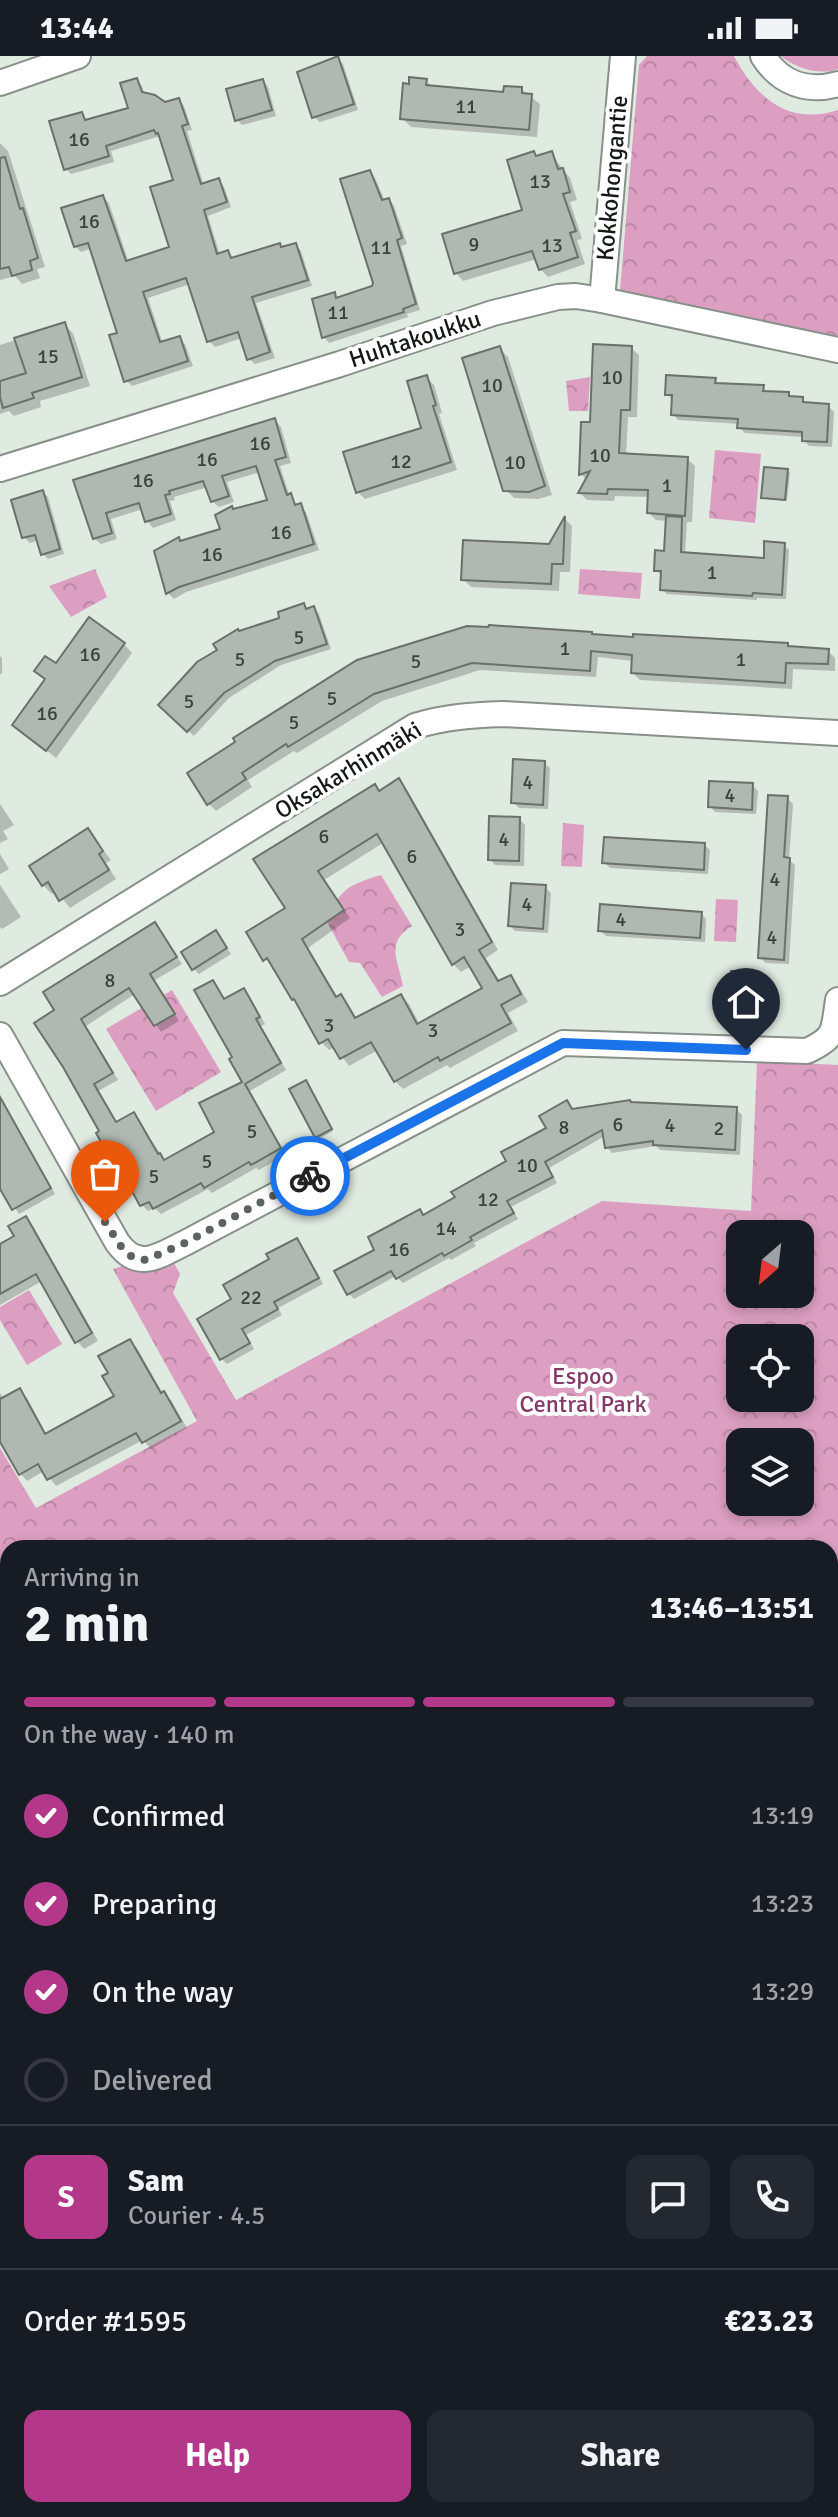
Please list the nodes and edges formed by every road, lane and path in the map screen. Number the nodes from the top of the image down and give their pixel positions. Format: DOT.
graph roads {
  1 [pos="78,56"];
  2 [pos="623,56"];
  3 [pos="763,56"];
  4 [pos="0,83"];
  5 [pos="838,84"];
  6 [pos="602,300"];
  7 [pos="838,350"];
  8 [pos="0,469"];
  9 [pos="838,733"];
  10 [pos="0,983"];
  11 [pos="838,1000"];
  12 [pos="0,1035"];
  1 -- 4 [label="street"];
  2 -- 6 [label="street, Kokkohongantie"];
  3 -- 5 [label="street"];
  6 -- 7 [label="street, Huhtakoukku"];
  6 -- 8 [label="street, Huhtakoukku"];
  9 -- 10 [label="street, Oksakarhinmäki"];
  11 -- 12 [label="street"];
}
